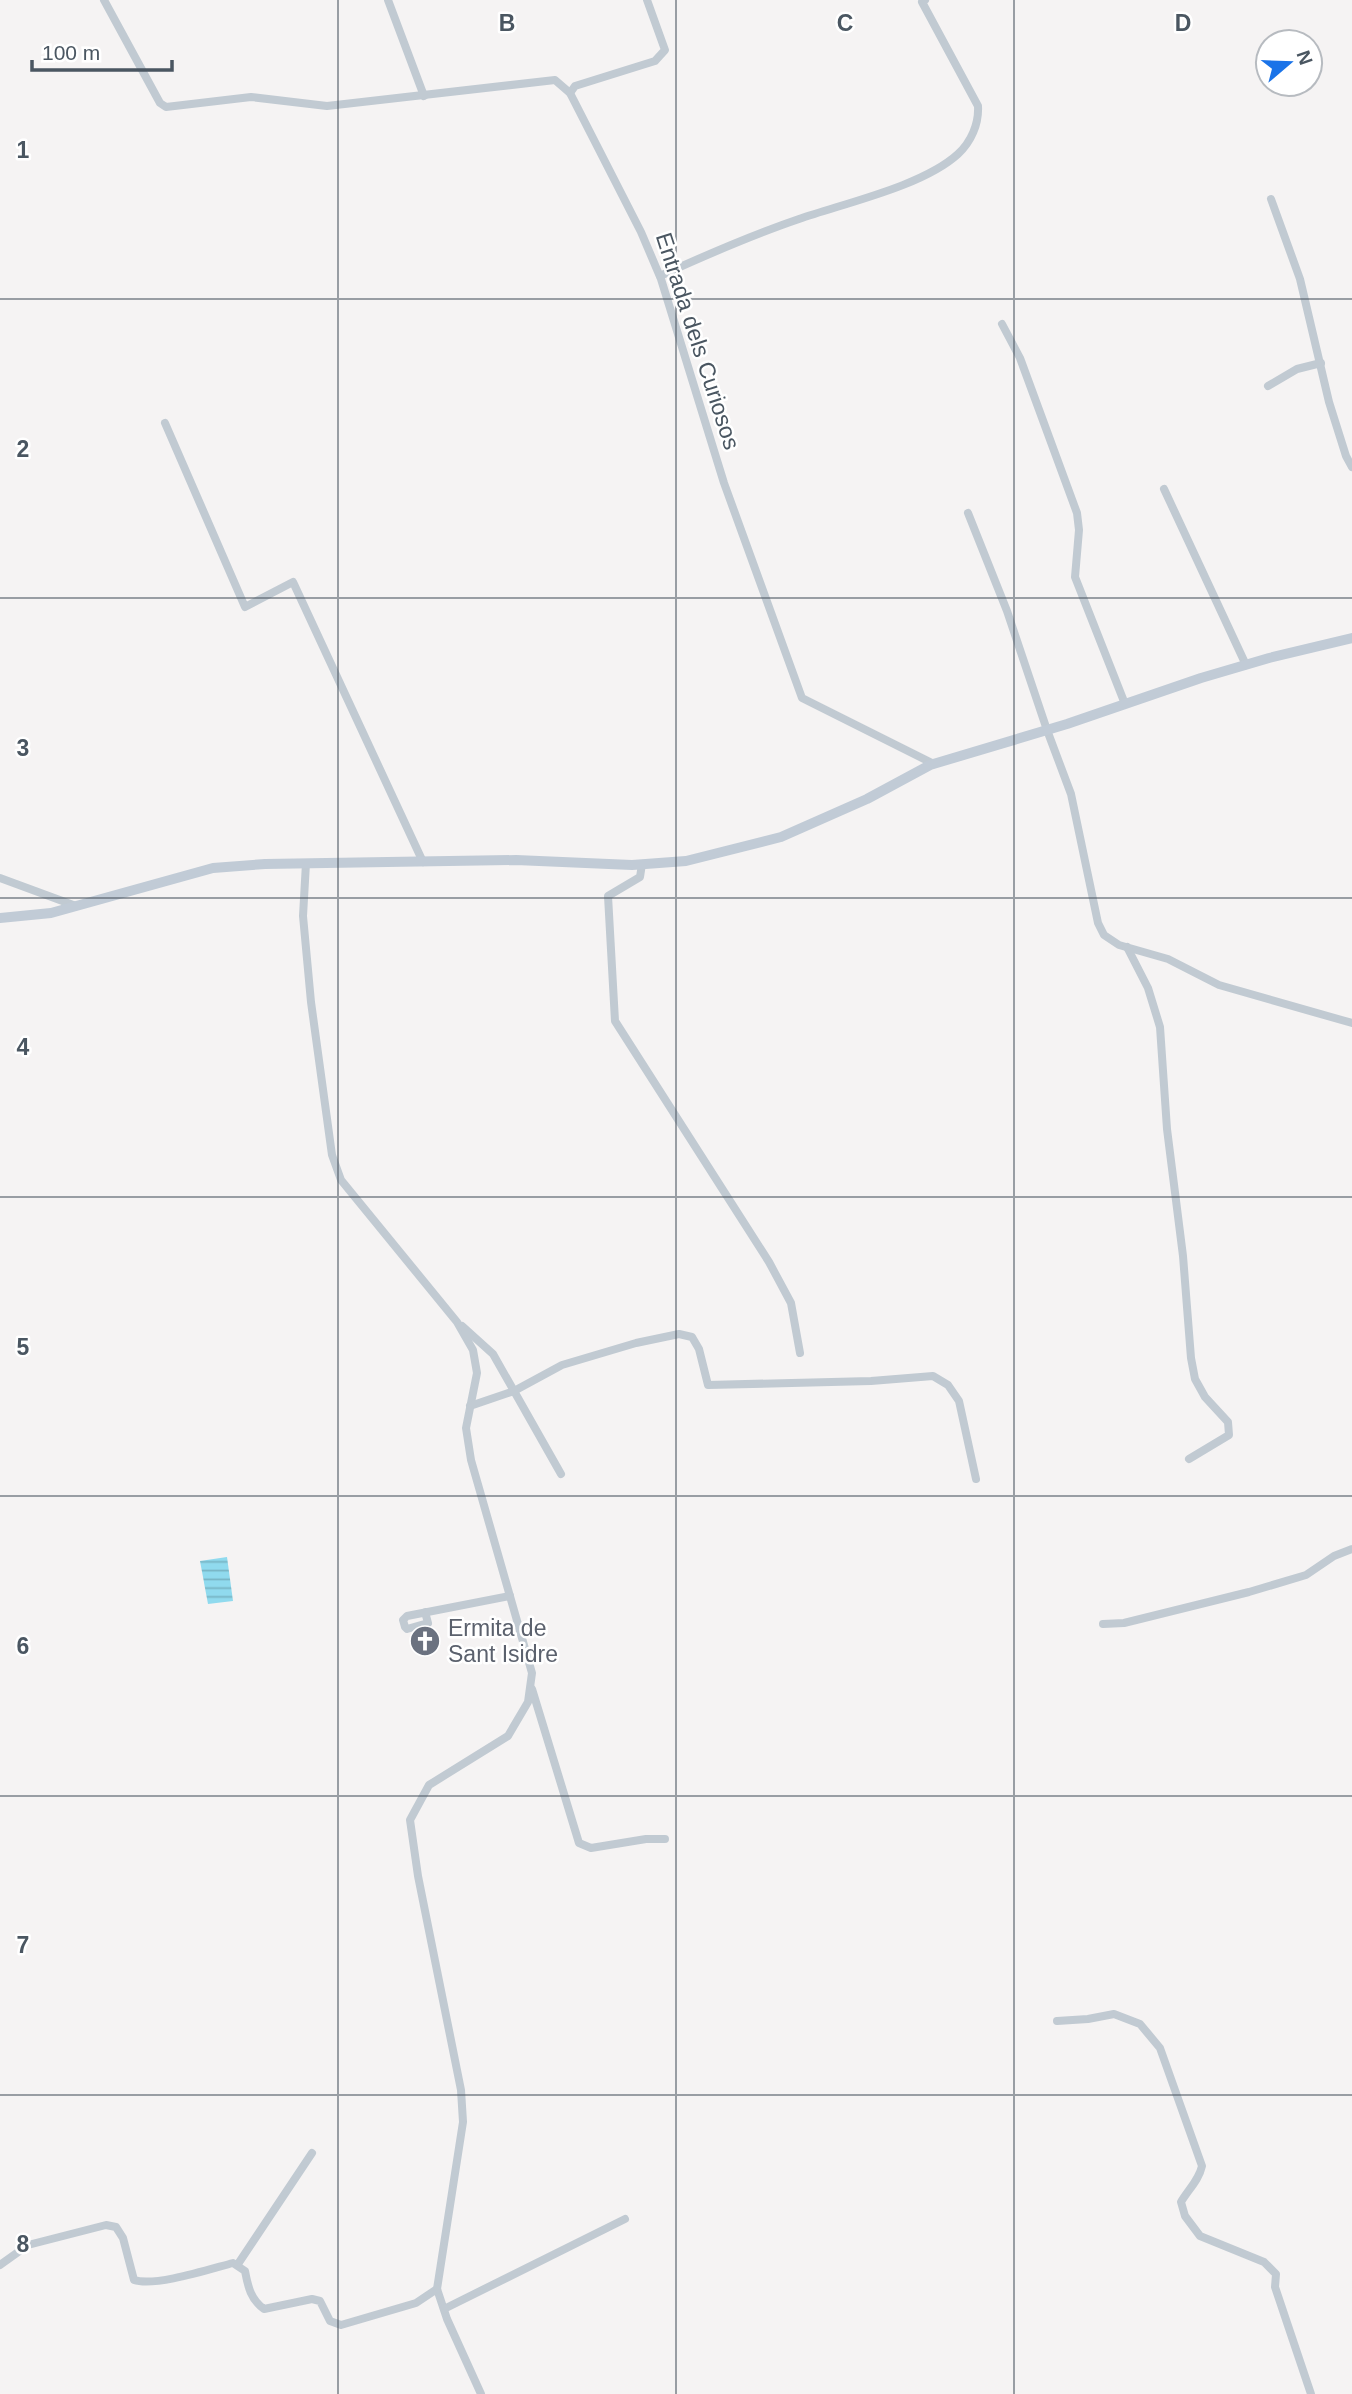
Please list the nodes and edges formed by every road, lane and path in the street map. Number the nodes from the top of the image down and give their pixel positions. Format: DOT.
graph roads {
  1 [pos="104,0"];
  2 [pos="388,0"];
  3 [pos="647,0"];
  4 [pos="925,0"];
  5 [pos="570,93"];
  6 [pos="424,96"];
  7 [pos="1270,199"];
  8 [pos="660,276"];
  9 [pos="1002,324"];
  10 [pos="1321,363"];
  11 [pos="1268,386"];
  12 [pos="165,423"];
  13 [pos="1352,467"];
  14 [pos="1164,489"];
  15 [pos="968,513"];
  16 [pos="1352,638"];
  17 [pos="1246,664"];
  18 [pos="1125,704"];
  19 [pos="1046,730"];
  20 [pos="934,764"];
  21 [pos="423,862"];
  22 [pos="306,863"];
  23 [pos="642,864"];
  24 [pos="0,878"];
  25 [pos="77,907"];
  26 [pos="0,918"];
  27 [pos="1127,947"];
  28 [pos="1352,1023"];
  29 [pos="457,1322"];
  30 [pos="800,1353"];
  31 [pos="514,1391"];
  32 [pos="470,1406"];
  33 [pos="1189,1459"];
  34 [pos="561,1474"];
  35 [pos="976,1479"];
  36 [pos="1352,1549"];
  37 [pos="510,1596"];
  38 [pos="425,1612"];
  39 [pos="1103,1624"];
  40 [pos="531,1684"];
  41 [pos="665,1839"];
  42 [pos="1057,2021"];
  43 [pos="312,2153"];
  44 [pos="625,2219"];
  45 [pos="0,2264"];
  46 [pos="238,2264"];
  47 [pos="437,2289"];
  48 [pos="444,2309"];
  49 [pos="481,2394"];
  50 [pos="1311,2394"];
  1 -- 6 [label="street"];
  2 -- 6 [label="street"];
  3 -- 5 [label="street"];
  4 -- 8 [label="street"];
  5 -- 6 [label="street"];
  5 -- 8 [label="street, Entrada dels Curiosos"];
  7 -- 10 [label="street"];
  8 -- 20 [label="street, Entrada dels Curiosos"];
  9 -- 18 [label="street"];
  10 -- 11 [label="street"];
  10 -- 13 [label="street"];
  12 -- 21 [label="street"];
  14 -- 17 [label="street"];
  15 -- 19 [label="street"];
  16 -- 17 [label="main road"];
  17 -- 18 [label="main road"];
  18 -- 19 [label="main road"];
  19 -- 20 [label="main road"];
  19 -- 27 [label="street"];
  20 -- 23 [label="main road"];
  21 -- 22 [label="main road"];
  21 -- 23 [label="main road"];
  22 -- 25 [label="main road"];
  22 -- 29 [label="street"];
  23 -- 30 [label="street"];
  24 -- 25 [label="street"];
  25 -- 26 [label="main road"];
  27 -- 28 [label="street"];
  27 -- 33 [label="street"];
  29 -- 31 [label="street"];
  29 -- 32 [label="street"];
  31 -- 32 [label="street"];
  31 -- 34 [label="street"];
  31 -- 35 [label="street"];
  32 -- 37 [label="street"];
  36 -- 39 [label="street"];
  37 -- 38 [label="street"];
  37 -- 40 [label="street"];
  40 -- 41 [label="street"];
  40 -- 47 [label="street"];
  42 -- 50 [label="street"];
  43 -- 46 [label="street"];
  44 -- 48 [label="street"];
  45 -- 46 [label="street"];
  46 -- 47 [label="street"];
  47 -- 48 [label="street"];
  48 -- 49 [label="street"];
}
